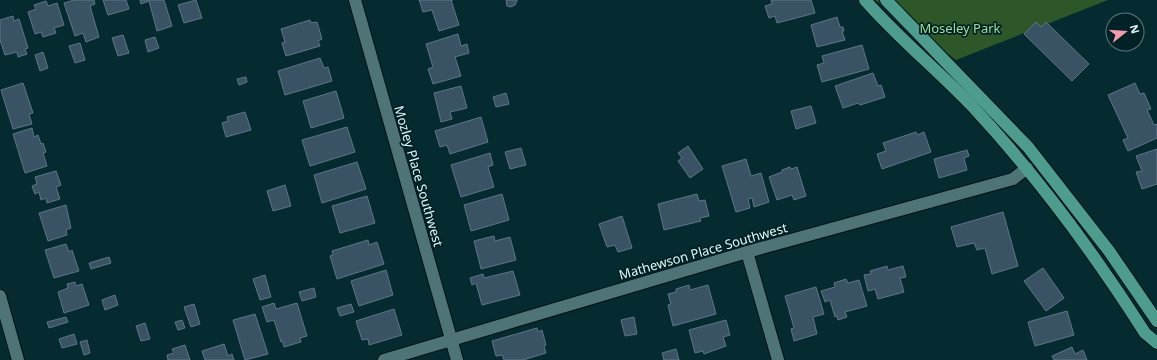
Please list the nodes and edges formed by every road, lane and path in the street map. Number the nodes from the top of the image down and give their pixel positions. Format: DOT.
graph roads {
  1 [pos="354,0"];
  2 [pos="865,0"];
  3 [pos="886,0"];
  4 [pos="1027,168"];
  5 [pos="747,252"];
  6 [pos="0,296"];
  7 [pos="1157,321"];
  8 [pos="451,340"];
  9 [pos="1157,343"];
  10 [pos="18,360"];
  11 [pos="384,360"];
  12 [pos="457,360"];
  13 [pos="778,360"];
  1 -- 8 [label="street, Mozley Place Southwest"];
  2 -- 4 [label="main road"];
  3 -- 7 [label="main road"];
  4 -- 5 [label="street, Mathewson Place Southwest"];
  4 -- 9 [label="main road"];
  5 -- 8 [label="street, Mathewson Place Southwest"];
  5 -- 13 [label="street"];
  6 -- 10 [label="street"];
  8 -- 11 [label="street, Mathewson Place Southwest"];
  8 -- 12 [label="street, Mozley Place Southwest"];
}
